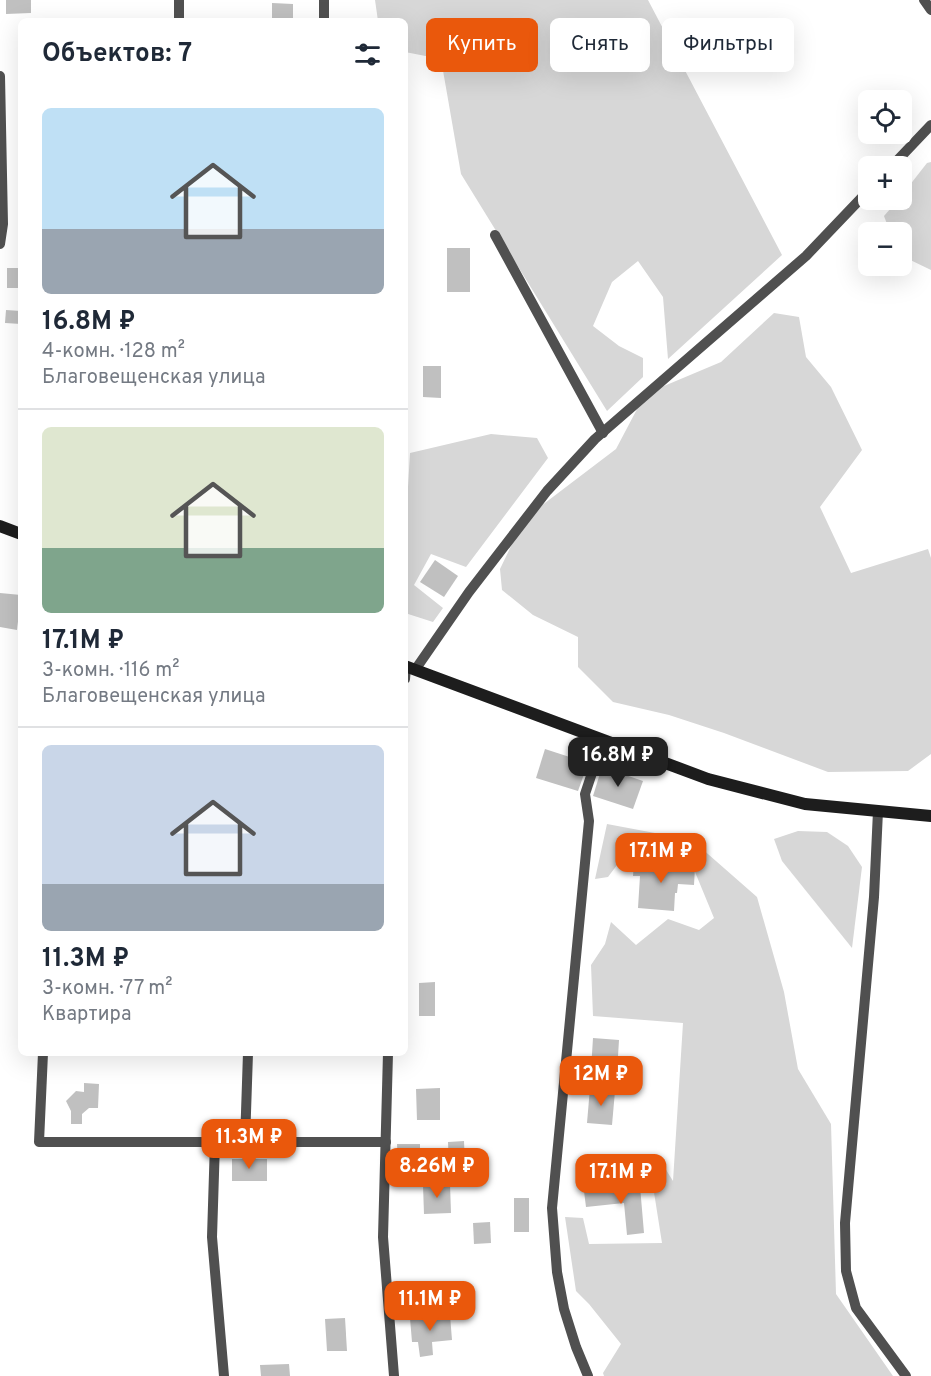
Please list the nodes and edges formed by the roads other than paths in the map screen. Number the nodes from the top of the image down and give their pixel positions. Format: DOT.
graph roads {
  1 [pos="179,0"];
  2 [pos="324,0"];
  3 [pos="924,0"];
  4 [pos="931,10"];
  5 [pos="179,18"];
  6 [pos="324,18"];
  7 [pos="0,76"];
  8 [pos="931,126"];
  9 [pos="902,156"];
  10 [pos="858,201"];
  11 [pos="495,235"];
  12 [pos="0,244"];
  13 [pos="603,433"];
  14 [pos="0,526"];
  15 [pos="18,533"];
  16 [pos="408,670"];
  17 [pos="603,740"];
  18 [pos="878,811"];
  19 [pos="931,816"];
  20 [pos="43,1056"];
  21 [pos="248,1056"];
  22 [pos="388,1056"];
  23 [pos="215,1142"];
  24 [pos="245,1142"];
  25 [pos="386,1142"];
  26 [pos="224,1376"];
  27 [pos="394,1376"];
  28 [pos="588,1376"];
  29 [pos="906,1376"];
  1 -- 5 [label="street"];
  2 -- 6 [label="street"];
  3 -- 4 [label="street"];
  7 -- 12 [label="street"];
  8 -- 9 [label="street"];
  10 -- 13 [label="street"];
  11 -- 13 [label="street"];
  13 -- 16 [label="street"];
  14 -- 15 [label="street"];
  16 -- 17 [label="street"];
  17 -- 18 [label="street"];
  17 -- 28 [label="street"];
  18 -- 19 [label="street"];
  18 -- 29 [label="street"];
  20 -- 23 [label="street"];
  21 -- 24 [label="street"];
  22 -- 25 [label="street"];
  23 -- 24 [label="street"];
  23 -- 26 [label="street"];
  24 -- 25 [label="street"];
  25 -- 27 [label="street"];
}
